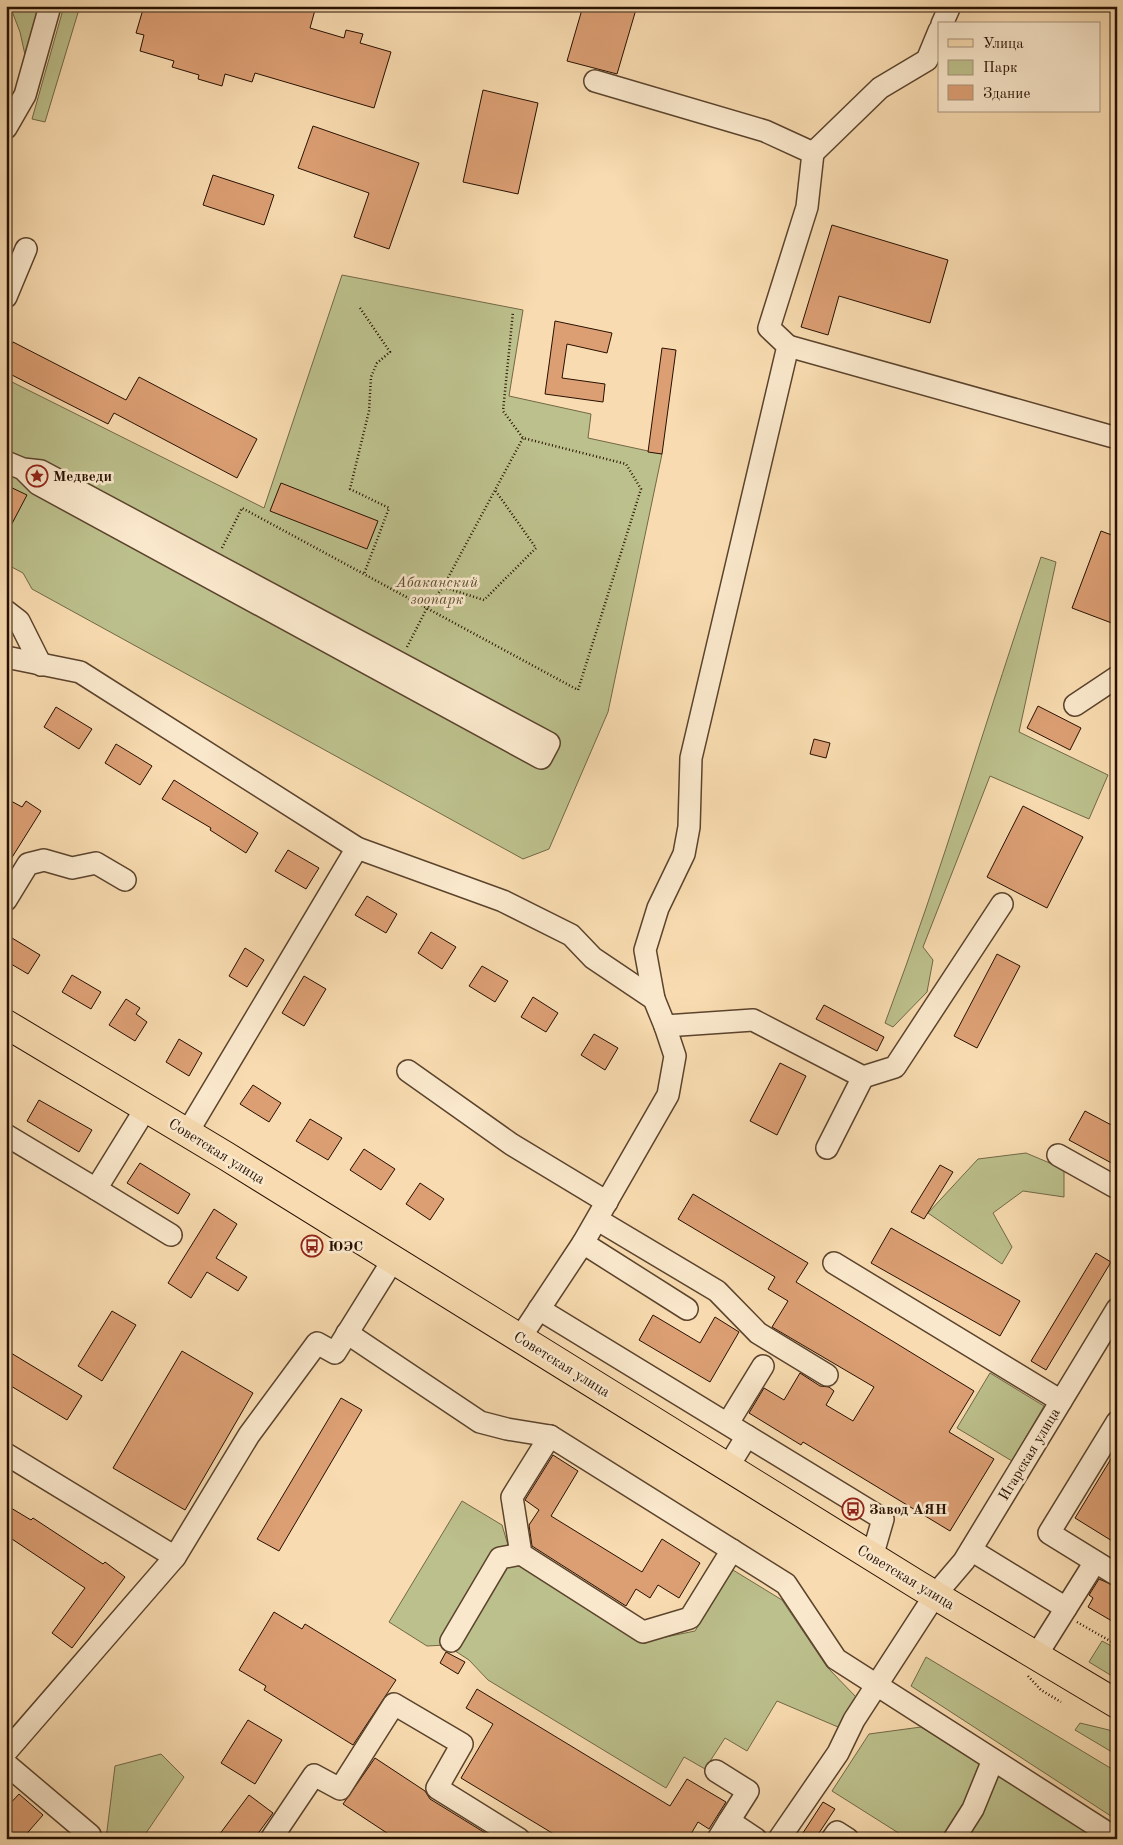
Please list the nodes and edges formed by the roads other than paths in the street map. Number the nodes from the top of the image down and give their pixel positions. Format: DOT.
graph roads {
  1 [pos="50,6"];
  2 [pos="950,6"];
  3 [pos="943,22"];
  4 [pos="938,33"];
  5 [pos="595,81"];
  6 [pos="6,128"];
  7 [pos="813,153"];
  8 [pos="26,248"];
  9 [pos="6,297"];
  10 [pos="788,346"];
  11 [pos="1117,438"];
  12 [pos="14,466"];
  13 [pos="6,611"];
  14 [pos="6,657"];
  15 [pos="41,665"];
  16 [pos="1117,677"];
  17 [pos="1075,705"];
  18 [pos="357,848"];
  19 [pos="124,880"];
  20 [pos="6,900"];
  21 [pos="1002,904"];
  22 [pos="654,999"];
  23 [pos="6,1024"];
  24 [pos="665,1026"];
  25 [pos="408,1072"];
  26 [pos="863,1077"];
  27 [pos="146,1108"];
  28 [pos="187,1133"];
  29 [pos="6,1135"];
  30 [pos="827,1148"];
  31 [pos="1058,1155"];
  32 [pos="1117,1188"];
  33 [pos="96,1189"];
  34 [pos="602,1211"];
  35 [pos="171,1235"];
  36 [pos="583,1244"];
  37 [pos="393,1260"];
  38 [pos="834,1263"];
  39 [pos="539,1309"];
  40 [pos="687,1309"];
  41 [pos="1117,1309"];
  42 [pos="348,1333"];
  43 [pos="520,1338"];
  44 [pos="763,1366"];
  45 [pos="827,1375"];
  46 [pos="1061,1401"];
  47 [pos="1117,1422"];
  48 [pos="728,1423"];
  49 [pos="550,1436"];
  50 [pos="747,1436"];
  51 [pos="6,1454"];
  52 [pos="728,1467"];
  53 [pos="732,1550"];
  54 [pos="971,1550"];
  55 [pos="521,1554"];
  56 [pos="872,1557"];
  57 [pos="175,1558"];
  58 [pos="1095,1562"];
  59 [pos="1117,1575"];
  60 [pos="935,1595"];
  61 [pos="1066,1608"];
  62 [pos="451,1641"];
  63 [pos="1036,1656"];
  64 [pos="877,1685"];
  65 [pos="1117,1704"];
  66 [pos="6,1752"];
  67 [pos="994,1760"];
  68 [pos="6,1764"];
  69 [pos="716,1771"];
  70 [pos="723,1830"];
  71 [pos="1117,1838"];
  72 [pos="87,1839"];
  73 [pos="271,1839"];
  74 [pos="519,1839"];
  75 [pos="756,1839"];
  76 [pos="779,1839"];
  77 [pos="832,1839"];
  78 [pos="848,1839"];
  79 [pos="954,1839"];
  1 -- 6 [label="street"];
  2 -- 3 [label="street"];
  4 -- 7 [label="street"];
  5 -- 7 [label="street"];
  7 -- 10 [label="street"];
  8 -- 9 [label="street"];
  10 -- 11 [label="street"];
  10 -- 22 [label="street"];
  12 -- 12 [label="street"];
  13 -- 15 [label="street"];
  14 -- 15 [label="street"];
  15 -- 18 [label="street"];
  16 -- 17 [label="street"];
  18 -- 22 [label="street"];
  18 -- 28 [label="street"];
  19 -- 20 [label="street"];
  21 -- 26 [label="street"];
  22 -- 24 [label="street"];
  23 -- 27 [label="main road, Советская улица"];
  24 -- 26 [label="street"];
  24 -- 34 [label="street"];
  25 -- 34 [label="street"];
  26 -- 30 [label="street"];
  27 -- 28 [label="main road, Советская улица"];
  27 -- 33 [label="street"];
  28 -- 37 [label="main road, Советская улица"];
  29 -- 33 [label="street"];
  31 -- 32 [label="street"];
  33 -- 35 [label="street"];
  34 -- 36 [label="street"];
  34 -- 45 [label="street"];
  36 -- 39 [label="street"];
  36 -- 40 [label="street"];
  37 -- 42 [label="street"];
  37 -- 43 [label="main road, Советская улица"];
  38 -- 46 [label="street"];
  39 -- 43 [label="street"];
  39 -- 48 [label="street"];
  41 -- 46 [label="street, Игарская улица"];
  42 -- 49 [label="street"];
  42 -- 57 [label="street"];
  43 -- 52 [label="main road, Советская улица"];
  44 -- 48 [label="street"];
  46 -- 54 [label="street, Игарская улица"];
  47 -- 58 [label="street"];
  48 -- 50 [label="street"];
  49 -- 53 [label="street"];
  49 -- 55 [label="street"];
  50 -- 52 [label="street"];
  50 -- 56 [label="street"];
  51 -- 57 [label="street"];
  52 -- 56 [label="main road, Советская улица"];
  53 -- 55 [label="street"];
  53 -- 64 [label="street"];
  54 -- 60 [label="street, Игарская улица"];
  54 -- 61 [label="street"];
  55 -- 62 [label="street"];
  56 -- 60 [label="main road, Советская улица"];
  57 -- 66 [label="street"];
  58 -- 59 [label="street"];
  58 -- 61 [label="street"];
  60 -- 63 [label="main road, Советская улица"];
  60 -- 64 [label="street, Игарская улица"];
  61 -- 63 [label="street"];
  63 -- 65 [label="main road, Советская улица"];
  64 -- 67 [label="street"];
  64 -- 76 [label="street, Игарская улица"];
  67 -- 71 [label="street"];
  67 -- 79 [label="street"];
  68 -- 72 [label="street"];
  69 -- 70 [label="street"];
  70 -- 75 [label="street"];
  73 -- 74 [label="street"];
  77 -- 78 [label="street"];
}
